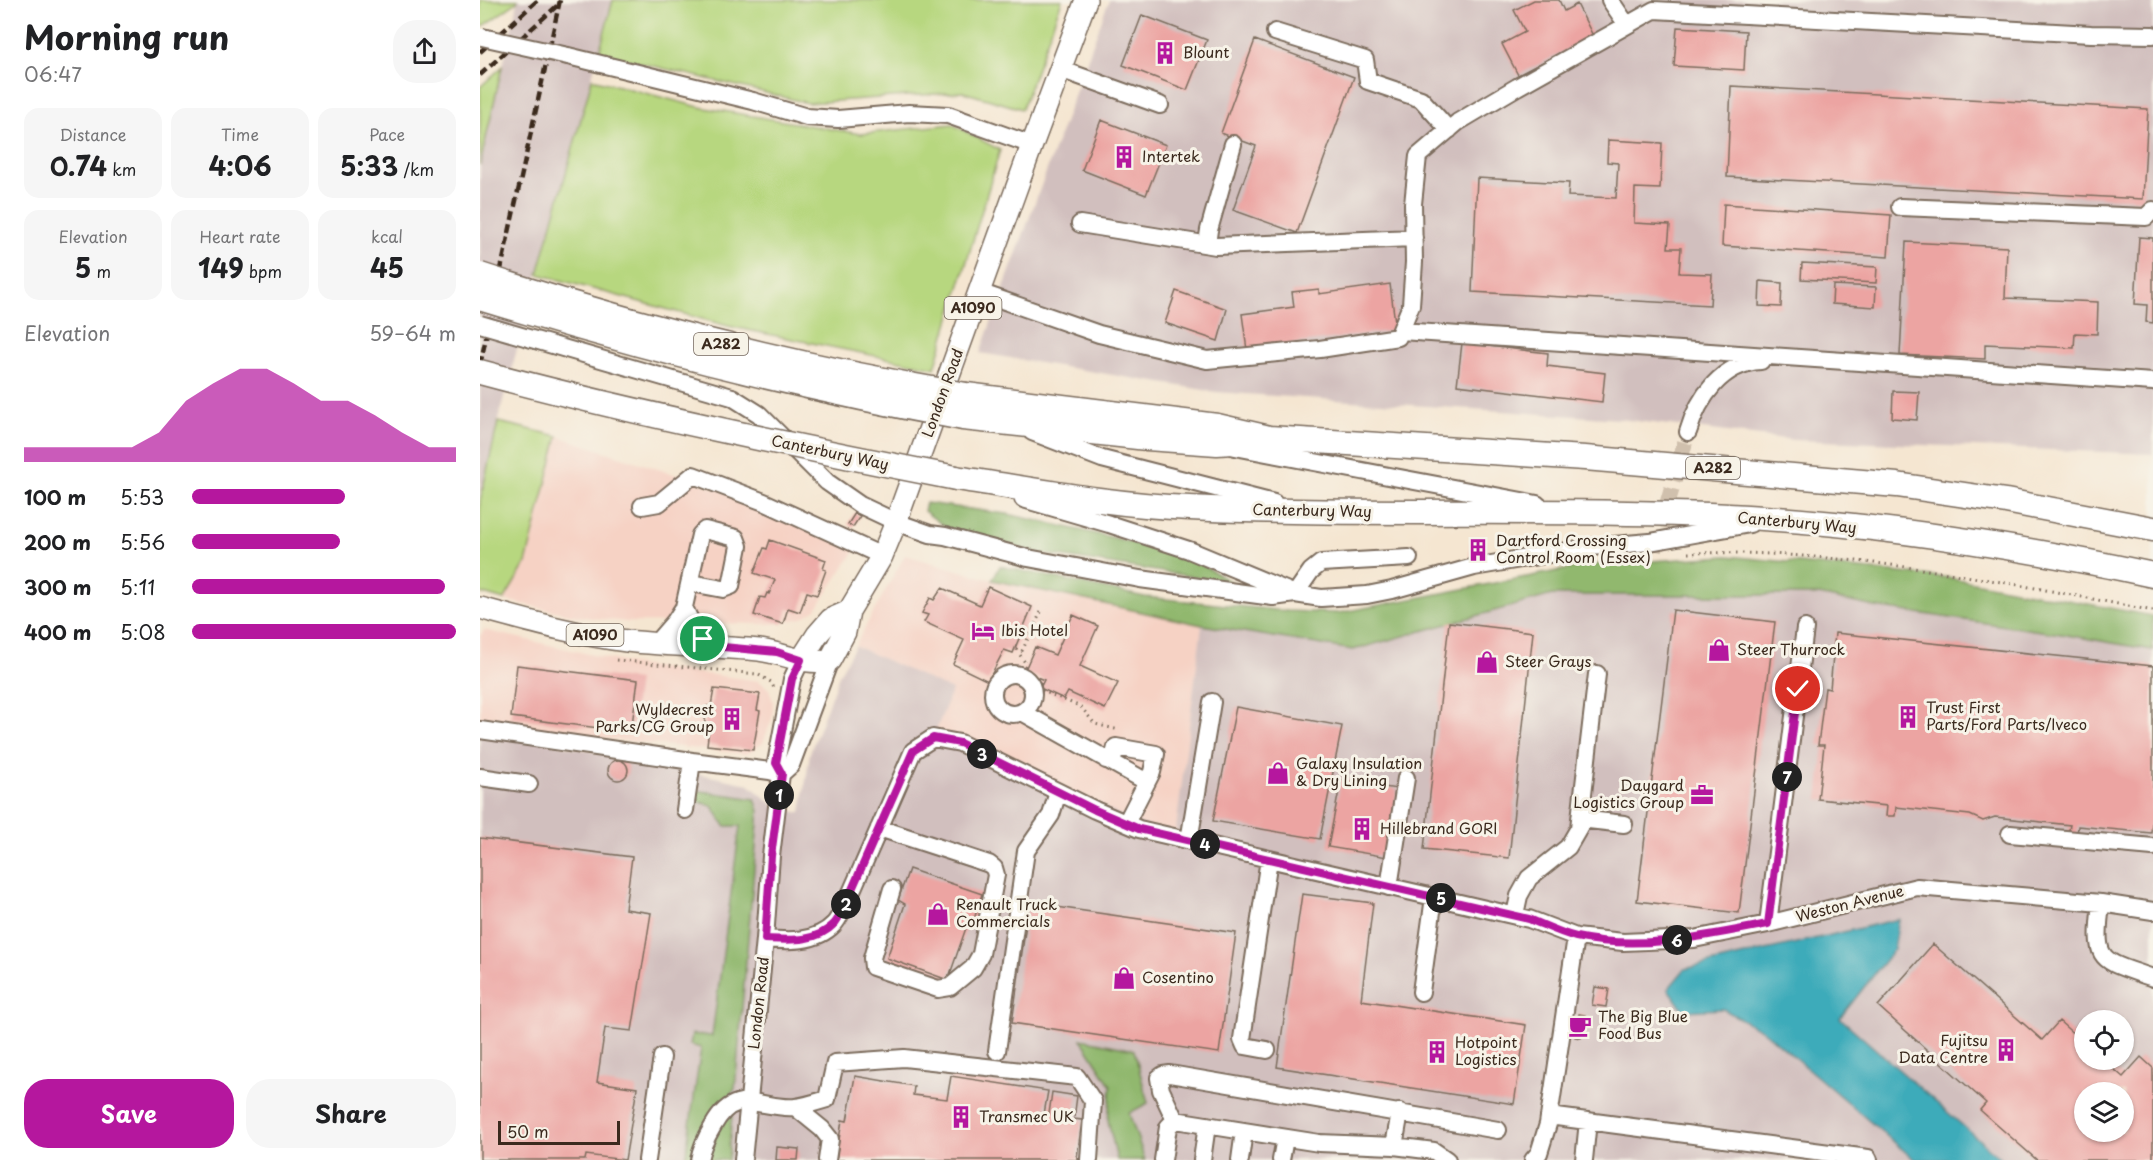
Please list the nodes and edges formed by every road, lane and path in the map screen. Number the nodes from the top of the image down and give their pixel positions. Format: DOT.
graph roads {
  1 [pos="1086,0"];
  2 [pos="1610,0"];
  3 [pos="1627,25"];
  4 [pos="1275,32"];
  5 [pos="2153,35"];
  6 [pos="481,36"];
  7 [pos="1060,69"];
  8 [pos="1160,105"];
  9 [pos="1449,130"];
  10 [pos="1233,144"];
  11 [pos="1032,145"];
  12 [pos="1900,207"];
  13 [pos="2153,210"];
  14 [pos="1080,224"];
  15 [pos="1414,238"];
  16 [pos="1207,244"];
  17 [pos="480,275"];
  18 [pos="979,292"];
  19 [pos="480,298"];
  20 [pos="480,324"];
  21 [pos="1401,331"];
  22 [pos="1801,358"];
  23 [pos="480,372"];
  24 [pos="2153,382"];
  25 [pos="965,407"];
  26 [pos="1012,424"];
  27 [pos="1688,432"];
  28 [pos="1269,438"];
  29 [pos="1217,443"];
  30 [pos="956,478"];
  31 [pos="642,506"];
  32 [pos="1307,512"];
  33 [pos="1579,512"];
  34 [pos="1777,520"];
  35 [pos="897,522"];
  36 [pos="2153,529"];
  37 [pos="1680,553"];
  38 [pos="882,556"];
  39 [pos="1409,558"];
  40 [pos="2153,575"];
  41 [pos="691,583"];
  42 [pos="1295,594"];
  43 [pos="684,607"];
  44 [pos="480,608"];
  45 [pos="849,611"];
  46 [pos="2153,611"];
  47 [pos="1041,612"];
  48 [pos="1805,628"];
  49 [pos="656,642"];
  50 [pos="713,646"];
  51 [pos="1016,649"];
  52 [pos="1022,652"];
  53 [pos="801,660"];
  54 [pos="830,660"];
  55 [pos="1021,674"];
  56 [pos="1597,674"];
  57 [pos="1212,702"];
  58 [pos="1022,712"];
  59 [pos="480,730"];
  60 [pos="1119,730"];
  61 [pos="1106,760"];
  62 [pos="692,761"];
  63 [pos="782,774"];
  64 [pos="480,777"];
  65 [pos="1406,778"];
  66 [pos="1147,782"];
  67 [pos="529,784"];
  68 [pos="1058,792"];
  69 [pos="685,810"];
  70 [pos="1580,819"];
  71 [pos="1126,823"];
  72 [pos="1624,824"];
  73 [pos="879,828"];
  74 [pos="2010,834"];
  75 [pos="1189,841"];
  76 [pos="2153,847"];
  77 [pos="1269,859"];
  78 [pos="1389,887"];
  79 [pos="892,889"];
  80 [pos="1434,897"];
  81 [pos="2101,903"];
  82 [pos="2153,911"];
  83 [pos="1513,915"];
  84 [pos="1768,924"];
  85 [pos="1576,937"];
  86 [pos="765,939"];
  87 [pos="2153,978"];
  88 [pos="1421,992"];
  89 [pos="997,1050"];
  90 [pos="1267,1050"];
  91 [pos="662,1057"];
  92 [pos="749,1101"];
  93 [pos="795,1107"];
  94 [pos="1400,1112"];
  95 [pos="1549,1116"];
  96 [pos="1175,1120"];
  97 [pos="1588,1121"];
  98 [pos="1207,1125"];
  99 [pos="1498,1130"];
  100 [pos="1244,1131"];
  101 [pos="1285,1138"];
  102 [pos="1394,1146"];
  103 [pos="1333,1152"];
  104 [pos="647,1160"];
  105 [pos="699,1160"];
  106 [pos="742,1160"];
  107 [pos="827,1160"];
  108 [pos="1089,1160"];
  109 [pos="1163,1160"];
  110 [pos="1202,1160"];
  111 [pos="1240,1160"];
  112 [pos="1281,1160"];
  113 [pos="1447,1160"];
  114 [pos="1533,1160"];
  115 [pos="1584,1160"];
  116 [pos="1869,1160"];
  1 -- 7 [label="main road, London Road / A1090"];
  2 -- 3 [label="street"];
  3 -- 5 [label="street"];
  3 -- 9 [label="street"];
  4 -- 9 [label="street"];
  6 -- 11 [label="street, bridge"];
  7 -- 8 [label="street"];
  7 -- 11 [label="main road, London Road / A1090"];
  9 -- 15 [label="street"];
  10 -- 16 [label="street"];
  11 -- 18 [label="main road, London Road / A1090"];
  12 -- 13 [label="street"];
  14 -- 16 [label="street"];
  15 -- 16 [label="street"];
  15 -- 21 [label="street"];
  17 -- 25 [label="highway, A282, bridge"];
  18 -- 21 [label="street"];
  18 -- 35 [label="main road, London Road / A1090"];
  19 -- 25 [label="highway, A282, bridge"];
  20 -- 35 [label="street, bridge"];
  21 -- 22 [label="street"];
  22 -- 24 [label="street"];
  22 -- 27 [label="street"];
  23 -- 30 [label="highway, Canterbury Way, bridge"];
  25 -- 26 [label="highway, A282"];
  25 -- 28 [label="highway, A282"];
  26 -- 29 [label="highway, A282"];
  26 -- 32 [label="street"];
  28 -- 29 [label="highway, A282"];
  28 -- 36 [label="highway, A282"];
  29 -- 33 [label="street"];
  30 -- 32 [label="highway, Canterbury Way"];
  30 -- 42 [label="street"];
  31 -- 38 [label="street"];
  32 -- 33 [label="highway, Canterbury Way"];
  33 -- 34 [label="highway, Canterbury Way"];
  34 -- 40 [label="highway, Canterbury Way"];
  34 -- 42 [label="street"];
  35 -- 38 [label="main road, London Road / A1090"];
  35 -- 42 [label="street"];
  37 -- 46 [label="path"];
  38 -- 45 [label="main road, London Road / A1090"];
  39 -- 42 [label="street"];
  41 -- 43 [label="street"];
  43 -- 49 [label="street"];
  43 -- 50 [label="street"];
  44 -- 49 [label="main road, A1090"];
  45 -- 53 [label="main road, London Road / A1090"];
  45 -- 54 [label="main road, London Road / A1090"];
  47 -- 52 [label="path"];
  48 -- 84 [label="street"];
  49 -- 50 [label="main road, A1090"];
  50 -- 53 [label="main road, A1090"];
  51 -- 52 [label="path"];
  52 -- 55 [label="path"];
  53 -- 54 [label="main road, A1090"];
  53 -- 63 [label="street, London Road"];
  54 -- 63 [label="street, London Road"];
  55 -- 58 [label="street"];
  55 -- 58 [label="street"];
  55 -- 60 [label="path"];
  56 -- 70 [label="street"];
  57 -- 75 [label="street"];
  58 -- 61 [label="street"];
  59 -- 62 [label="street"];
  61 -- 66 [label="street"];
  61 -- 66 [label="street"];
  62 -- 63 [label="street"];
  62 -- 69 [label="street"];
  63 -- 86 [label="street, London Road"];
  64 -- 67 [label="street"];
  65 -- 78 [label="street"];
  66 -- 71 [label="street"];
  68 -- 71 [label="street, Weston Avenue"];
  68 -- 73 [label="street, Weston Avenue"];
  68 -- 89 [label="street"];
  70 -- 72 [label="street"];
  70 -- 83 [label="street"];
  71 -- 75 [label="street, Weston Avenue"];
  73 -- 79 [label="street"];
  73 -- 86 [label="street, Weston Avenue"];
  74 -- 76 [label="street"];
  75 -- 77 [label="street, Weston Avenue"];
  77 -- 78 [label="street, Weston Avenue"];
  77 -- 90 [label="street"];
  78 -- 80 [label="street, Weston Avenue"];
  80 -- 83 [label="street, Weston Avenue"];
  80 -- 88 [label="street"];
  81 -- 82 [label="street, Weston Avenue"];
  81 -- 84 [label="street, Weston Avenue"];
  81 -- 87 [label="street"];
  83 -- 85 [label="street, Weston Avenue"];
  84 -- 85 [label="street, Weston Avenue"];
  85 -- 95 [label="street"];
  86 -- 92 [label="street, London Road"];
  91 -- 104 [label="street"];
  92 -- 93 [label="street"];
  92 -- 105 [label="street"];
  92 -- 106 [label="street, London Road"];
  93 -- 107 [label="street"];
  93 -- 108 [label="street"];
  94 -- 96 [label="street"];
  94 -- 99 [label="street"];
  94 -- 102 [label="street"];
  95 -- 97 [label="street"];
  95 -- 114 [label="street"];
  96 -- 98 [label="street"];
  96 -- 109 [label="street"];
  97 -- 115 [label="street"];
  97 -- 116 [label="street"];
  98 -- 100 [label="street"];
  98 -- 110 [label="street"];
  100 -- 101 [label="street"];
  100 -- 111 [label="street"];
  101 -- 103 [label="street"];
  101 -- 112 [label="street"];
  102 -- 103 [label="street"];
  102 -- 113 [label="street"];
}
